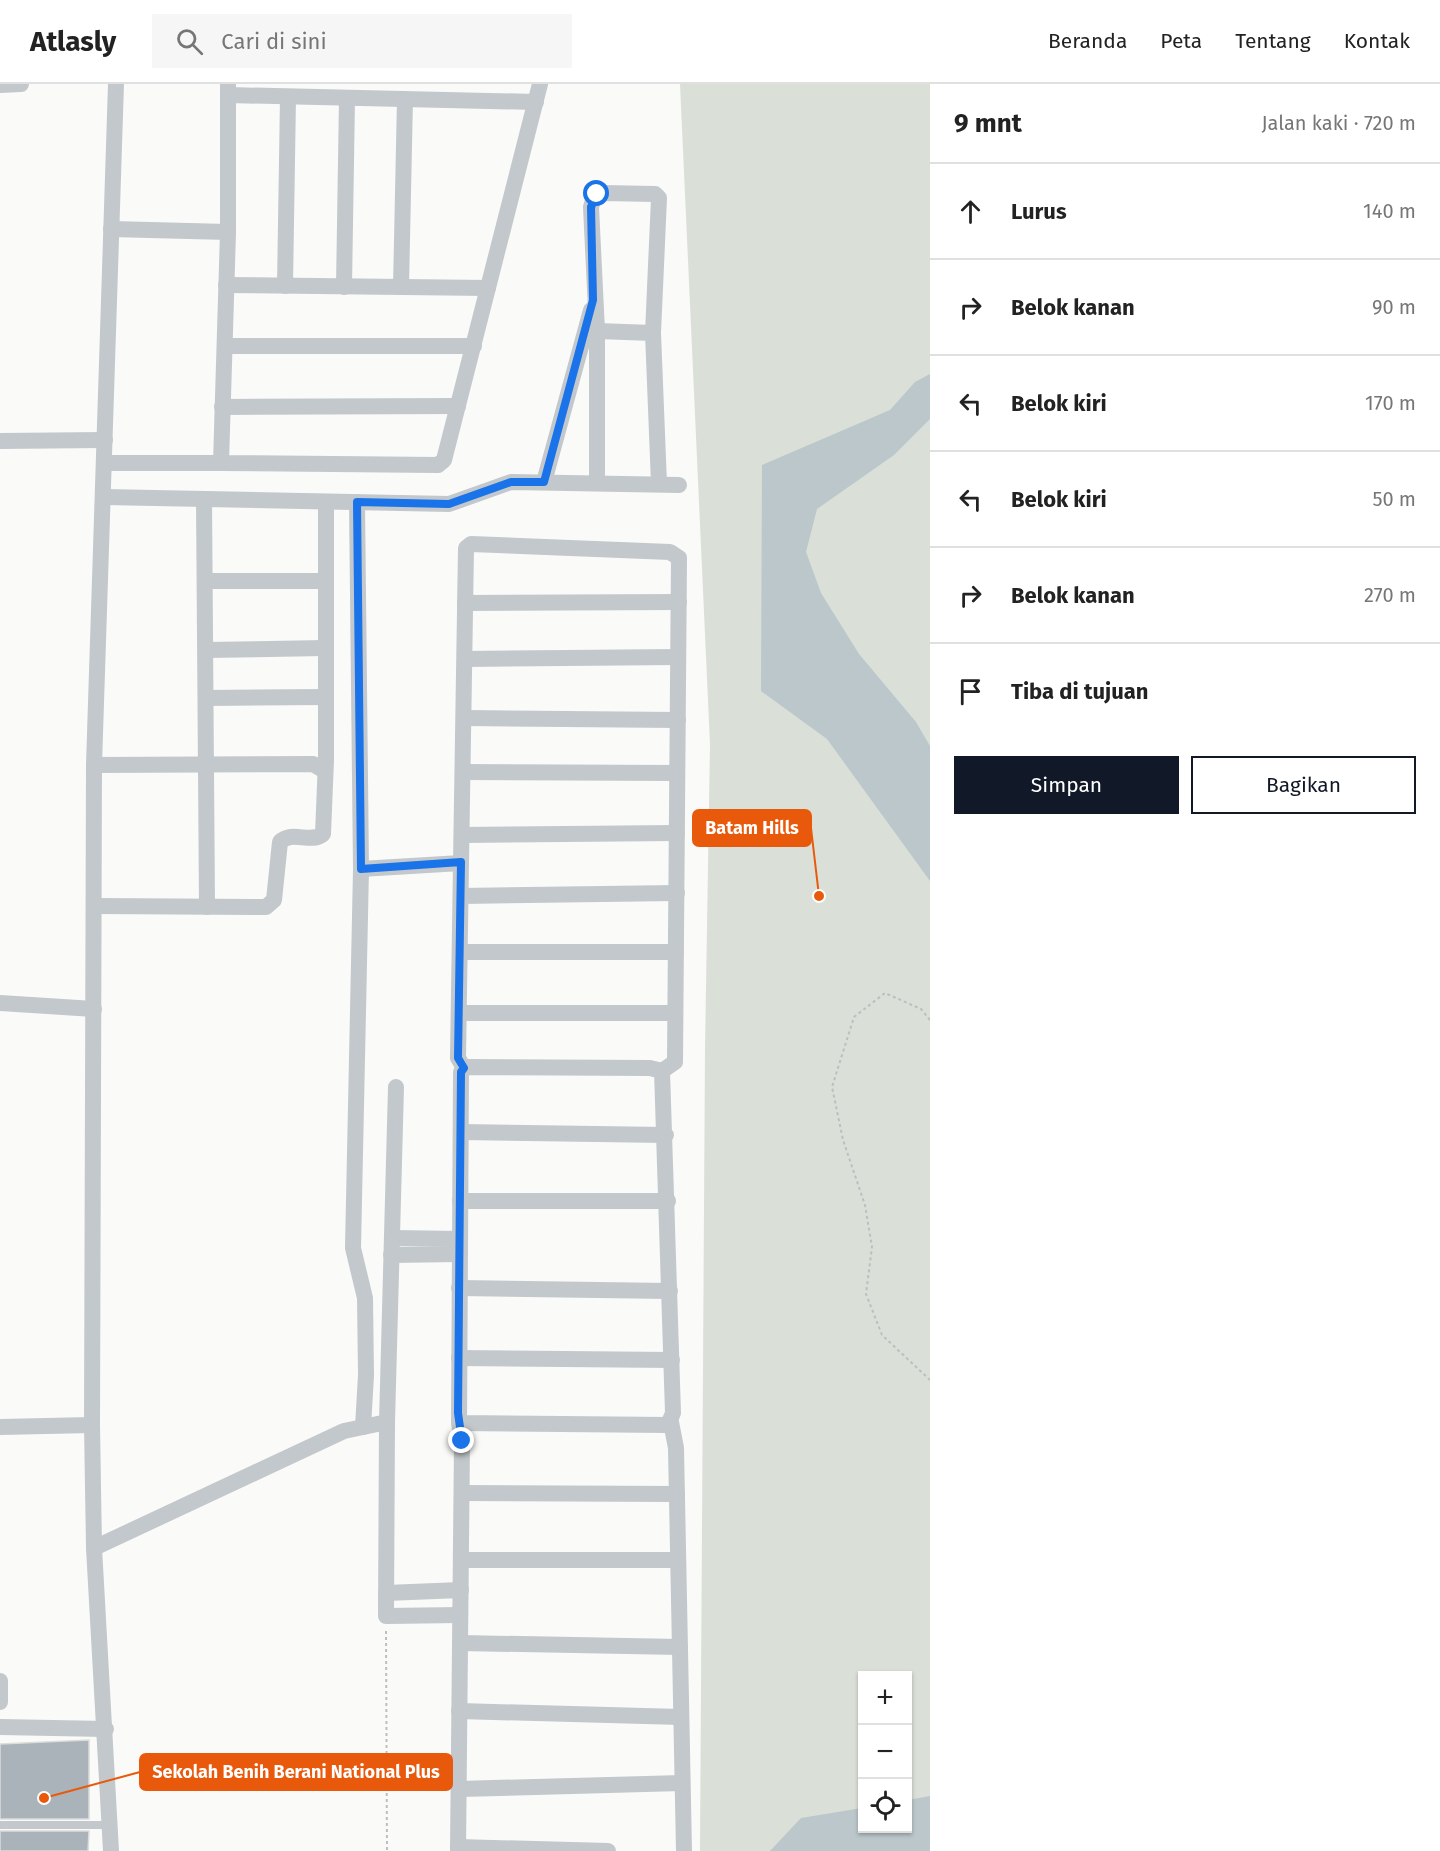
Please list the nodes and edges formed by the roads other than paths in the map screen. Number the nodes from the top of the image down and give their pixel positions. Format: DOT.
graph roads {
  1 [pos="21,84"];
  2 [pos="116,84"];
  3 [pos="540,84"];
  4 [pos="0,85"];
  5 [pos="228,90"];
  6 [pos="288,97"];
  7 [pos="347,98"];
  8 [pos="405,99"];
  9 [pos="536,102"];
  10 [pos="111,229"];
  11 [pos="228,232"];
  12 [pos="226,285"];
  13 [pos="285,286"];
  14 [pos="344,287"];
  15 [pos="401,287"];
  16 [pos="488,288"];
  17 [pos="593,300"];
  18 [pos="597,331"];
  19 [pos="653,333"];
  20 [pos="225,346"];
  21 [pos="474,346"];
  22 [pos="458,406"];
  23 [pos="222,407"];
  24 [pos="105,440"];
  25 [pos="0,441"];
  26 [pos="105,463"];
  27 [pos="220,463"];
  28 [pos="544,482"];
  29 [pos="597,483"];
  30 [pos="659,484"];
  31 [pos="679,484"];
  32 [pos="104,497"];
  33 [pos="204,499"];
  34 [pos="326,502"];
  35 [pos="357,502"];
  36 [pos="205,581"];
  37 [pos="326,581"];
  38 [pos="679,602"];
  39 [pos="465,603"];
  40 [pos="326,648"];
  41 [pos="206,650"];
  42 [pos="678,657"];
  43 [pos="465,659"];
  44 [pos="326,697"];
  45 [pos="207,698"];
  46 [pos="464,718"];
  47 [pos="678,720"];
  48 [pos="207,764"];
  49 [pos="94,765"];
  50 [pos="325,771"];
  51 [pos="463,772"];
  52 [pos="677,773"];
  53 [pos="677,833"];
  54 [pos="462,835"];
  55 [pos="461,862"];
  56 [pos="361,869"];
  57 [pos="676,893"];
  58 [pos="461,896"];
  59 [pos="96,906"];
  60 [pos="207,907"];
  61 [pos="460,952"];
  62 [pos="676,952"];
  63 [pos="0,1003"];
  64 [pos="94,1009"];
  65 [pos="675,1012"];
  66 [pos="459,1014"];
  67 [pos="464,1068"];
  68 [pos="662,1071"];
  69 [pos="396,1088"];
  70 [pos="460,1132"];
  71 [pos="666,1135"];
  72 [pos="668,1201"];
  73 [pos="460,1202"];
  74 [pos="392,1247"];
  75 [pos="460,1247"];
  76 [pos="459,1288"];
  77 [pos="670,1292"];
  78 [pos="459,1358"];
  79 [pos="672,1360"];
  80 [pos="387,1422"];
  81 [pos="672,1422"];
  82 [pos="459,1423"];
  83 [pos="92,1425"];
  84 [pos="0,1427"];
  85 [pos="363,1427"];
  86 [pos="462,1493"];
  87 [pos="677,1494"];
  88 [pos="94,1548"];
  89 [pos="461,1560"];
  90 [pos="678,1560"];
  91 [pos="461,1590"];
  92 [pos="386,1593"];
  93 [pos="460,1615"];
  94 [pos="460,1643"];
  95 [pos="680,1647"];
  96 [pos="0,1681"];
  97 [pos="0,1702"];
  98 [pos="459,1711"];
  99 [pos="681,1718"];
  100 [pos="0,1727"];
  101 [pos="106,1729"];
  102 [pos="682,1784"];
  103 [pos="459,1789"];
  104 [pos="0,1825"];
  105 [pos="111,1825"];
  106 [pos="458,1849"];
  107 [pos="111,1851"];
  108 [pos="608,1851"];
  109 [pos="684,1851"];
  1 -- 4 [label="street"];
  2 -- 10 [label="street"];
  3 -- 9 [label="street"];
  5 -- 6 [label="street"];
  5 -- 11 [label="street"];
  6 -- 7 [label="street"];
  6 -- 13 [label="street"];
  7 -- 8 [label="street"];
  7 -- 14 [label="street"];
  8 -- 9 [label="street"];
  8 -- 15 [label="street"];
  9 -- 16 [label="street"];
  10 -- 11 [label="street"];
  10 -- 24 [label="street"];
  11 -- 12 [label="street"];
  12 -- 13 [label="street"];
  12 -- 20 [label="street"];
  13 -- 14 [label="street"];
  14 -- 15 [label="street"];
  15 -- 16 [label="street"];
  16 -- 21 [label="street"];
  17 -- 18 [label="street"];
  17 -- 19 [label="street"];
  17 -- 28 [label="street"];
  18 -- 19 [label="street"];
  18 -- 29 [label="street"];
  19 -- 30 [label="street"];
  20 -- 21 [label="street"];
  20 -- 23 [label="street"];
  21 -- 22 [label="street"];
  22 -- 23 [label="street"];
  22 -- 27 [label="street"];
  23 -- 27 [label="street"];
  24 -- 25 [label="street"];
  24 -- 26 [label="street"];
  26 -- 27 [label="street"];
  26 -- 32 [label="street"];
  28 -- 29 [label="street"];
  28 -- 35 [label="street"];
  29 -- 30 [label="street"];
  30 -- 31 [label="street"];
  32 -- 33 [label="street"];
  32 -- 49 [label="street"];
  33 -- 34 [label="street"];
  33 -- 36 [label="street"];
  34 -- 35 [label="street"];
  34 -- 37 [label="street"];
  35 -- 56 [label="street"];
  36 -- 37 [label="street"];
  36 -- 41 [label="street"];
  37 -- 40 [label="street"];
  38 -- 39 [label="street"];
  38 -- 39 [label="street"];
  38 -- 42 [label="street"];
  39 -- 43 [label="street"];
  40 -- 41 [label="street"];
  40 -- 44 [label="street"];
  41 -- 45 [label="street"];
  42 -- 43 [label="street"];
  42 -- 47 [label="street"];
  43 -- 46 [label="street"];
  44 -- 45 [label="street"];
  44 -- 50 [label="street"];
  45 -- 48 [label="street"];
  46 -- 47 [label="street"];
  46 -- 51 [label="street"];
  47 -- 52 [label="street"];
  48 -- 49 [label="street"];
  48 -- 50 [label="street"];
  48 -- 60 [label="street"];
  49 -- 59 [label="street"];
  50 -- 60 [label="street"];
  51 -- 52 [label="street"];
  51 -- 54 [label="street"];
  52 -- 53 [label="street"];
  53 -- 54 [label="street"];
  53 -- 57 [label="street"];
  54 -- 55 [label="street"];
  55 -- 56 [label="street"];
  55 -- 58 [label="street"];
  56 -- 85 [label="street"];
  57 -- 58 [label="street"];
  57 -- 62 [label="street"];
  58 -- 61 [label="street"];
  59 -- 60 [label="street"];
  59 -- 64 [label="street"];
  61 -- 62 [label="street"];
  61 -- 66 [label="street"];
  62 -- 65 [label="street"];
  63 -- 64 [label="street"];
  64 -- 83 [label="street"];
  65 -- 66 [label="street"];
  65 -- 68 [label="street"];
  66 -- 67 [label="street"];
  67 -- 68 [label="street"];
  67 -- 70 [label="street"];
  68 -- 71 [label="street"];
  69 -- 74 [label="street"];
  70 -- 71 [label="street"];
  70 -- 73 [label="street"];
  71 -- 72 [label="street"];
  72 -- 73 [label="street"];
  72 -- 77 [label="street"];
  73 -- 75 [label="street"];
  74 -- 75 [label="street"];
  74 -- 80 [label="street"];
  75 -- 76 [label="street"];
  76 -- 77 [label="street"];
  76 -- 78 [label="street"];
  77 -- 79 [label="street"];
  78 -- 79 [label="street"];
  78 -- 82 [label="street"];
  79 -- 81 [label="street"];
  80 -- 85 [label="street"];
  80 -- 92 [label="street"];
  81 -- 82 [label="street"];
  81 -- 87 [label="street"];
  82 -- 86 [label="street"];
  83 -- 84 [label="street"];
  83 -- 88 [label="street"];
  85 -- 88 [label="street"];
  86 -- 87 [label="street"];
  86 -- 89 [label="street"];
  87 -- 90 [label="street"];
  88 -- 101 [label="street"];
  89 -- 90 [label="street"];
  89 -- 91 [label="street"];
  90 -- 95 [label="street"];
  91 -- 92 [label="street"];
  91 -- 93 [label="street"];
  92 -- 93 [label="street"];
  93 -- 94 [label="street"];
  94 -- 95 [label="street"];
  94 -- 98 [label="street"];
  95 -- 99 [label="street"];
  96 -- 97 [label="street"];
  98 -- 99 [label="street"];
  98 -- 103 [label="street"];
  99 -- 102 [label="street"];
  100 -- 101 [label="street"];
  101 -- 105 [label="street"];
  102 -- 103 [label="street"];
  102 -- 109 [label="street"];
  103 -- 106 [label="street"];
  104 -- 105 [label="lane"];
  105 -- 107 [label="street"];
  106 -- 108 [label="street"];
}
